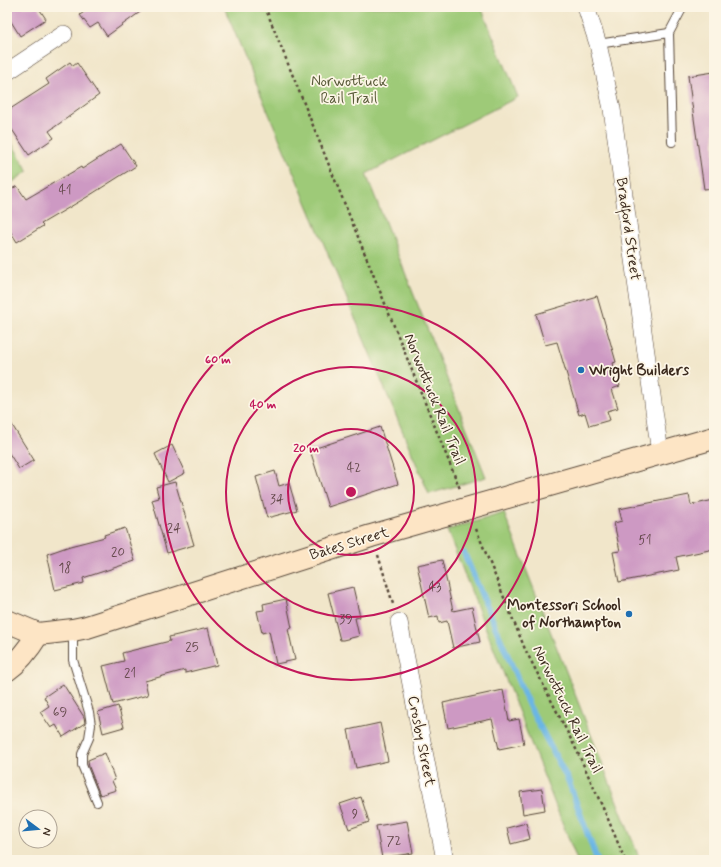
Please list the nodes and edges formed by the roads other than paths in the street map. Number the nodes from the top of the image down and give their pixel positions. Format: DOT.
graph roads {
  1 [pos="586,7"];
  2 [pos="683,7"];
  3 [pos="669,33"];
  4 [pos="64,34"];
  5 [pos="598,44"];
  6 [pos="7,72"];
  7 [pos="672,142"];
  8 [pos="714,438"];
  9 [pos="660,453"];
  10 [pos="7,621"];
  11 [pos="398,622"];
  12 [pos="73,630"];
  13 [pos="38,634"];
  14 [pos="7,670"];
  15 [pos="97,802"];
  16 [pos="445,860"];
  1 -- 5 [label="street, Bradford Street"];
  2 -- 3 [label="lane"];
  3 -- 5 [label="lane"];
  3 -- 7 [label="lane"];
  4 -- 6 [label="street"];
  5 -- 9 [label="street, Bradford Street"];
  8 -- 9 [label="street, Bates Street"];
  9 -- 12 [label="street, Bates Street"];
  10 -- 13 [label="street"];
  11 -- 16 [label="street, Crosby Street"];
  12 -- 13 [label="street, Bates Street"];
  12 -- 15 [label="lane"];
  13 -- 14 [label="street"];
}
